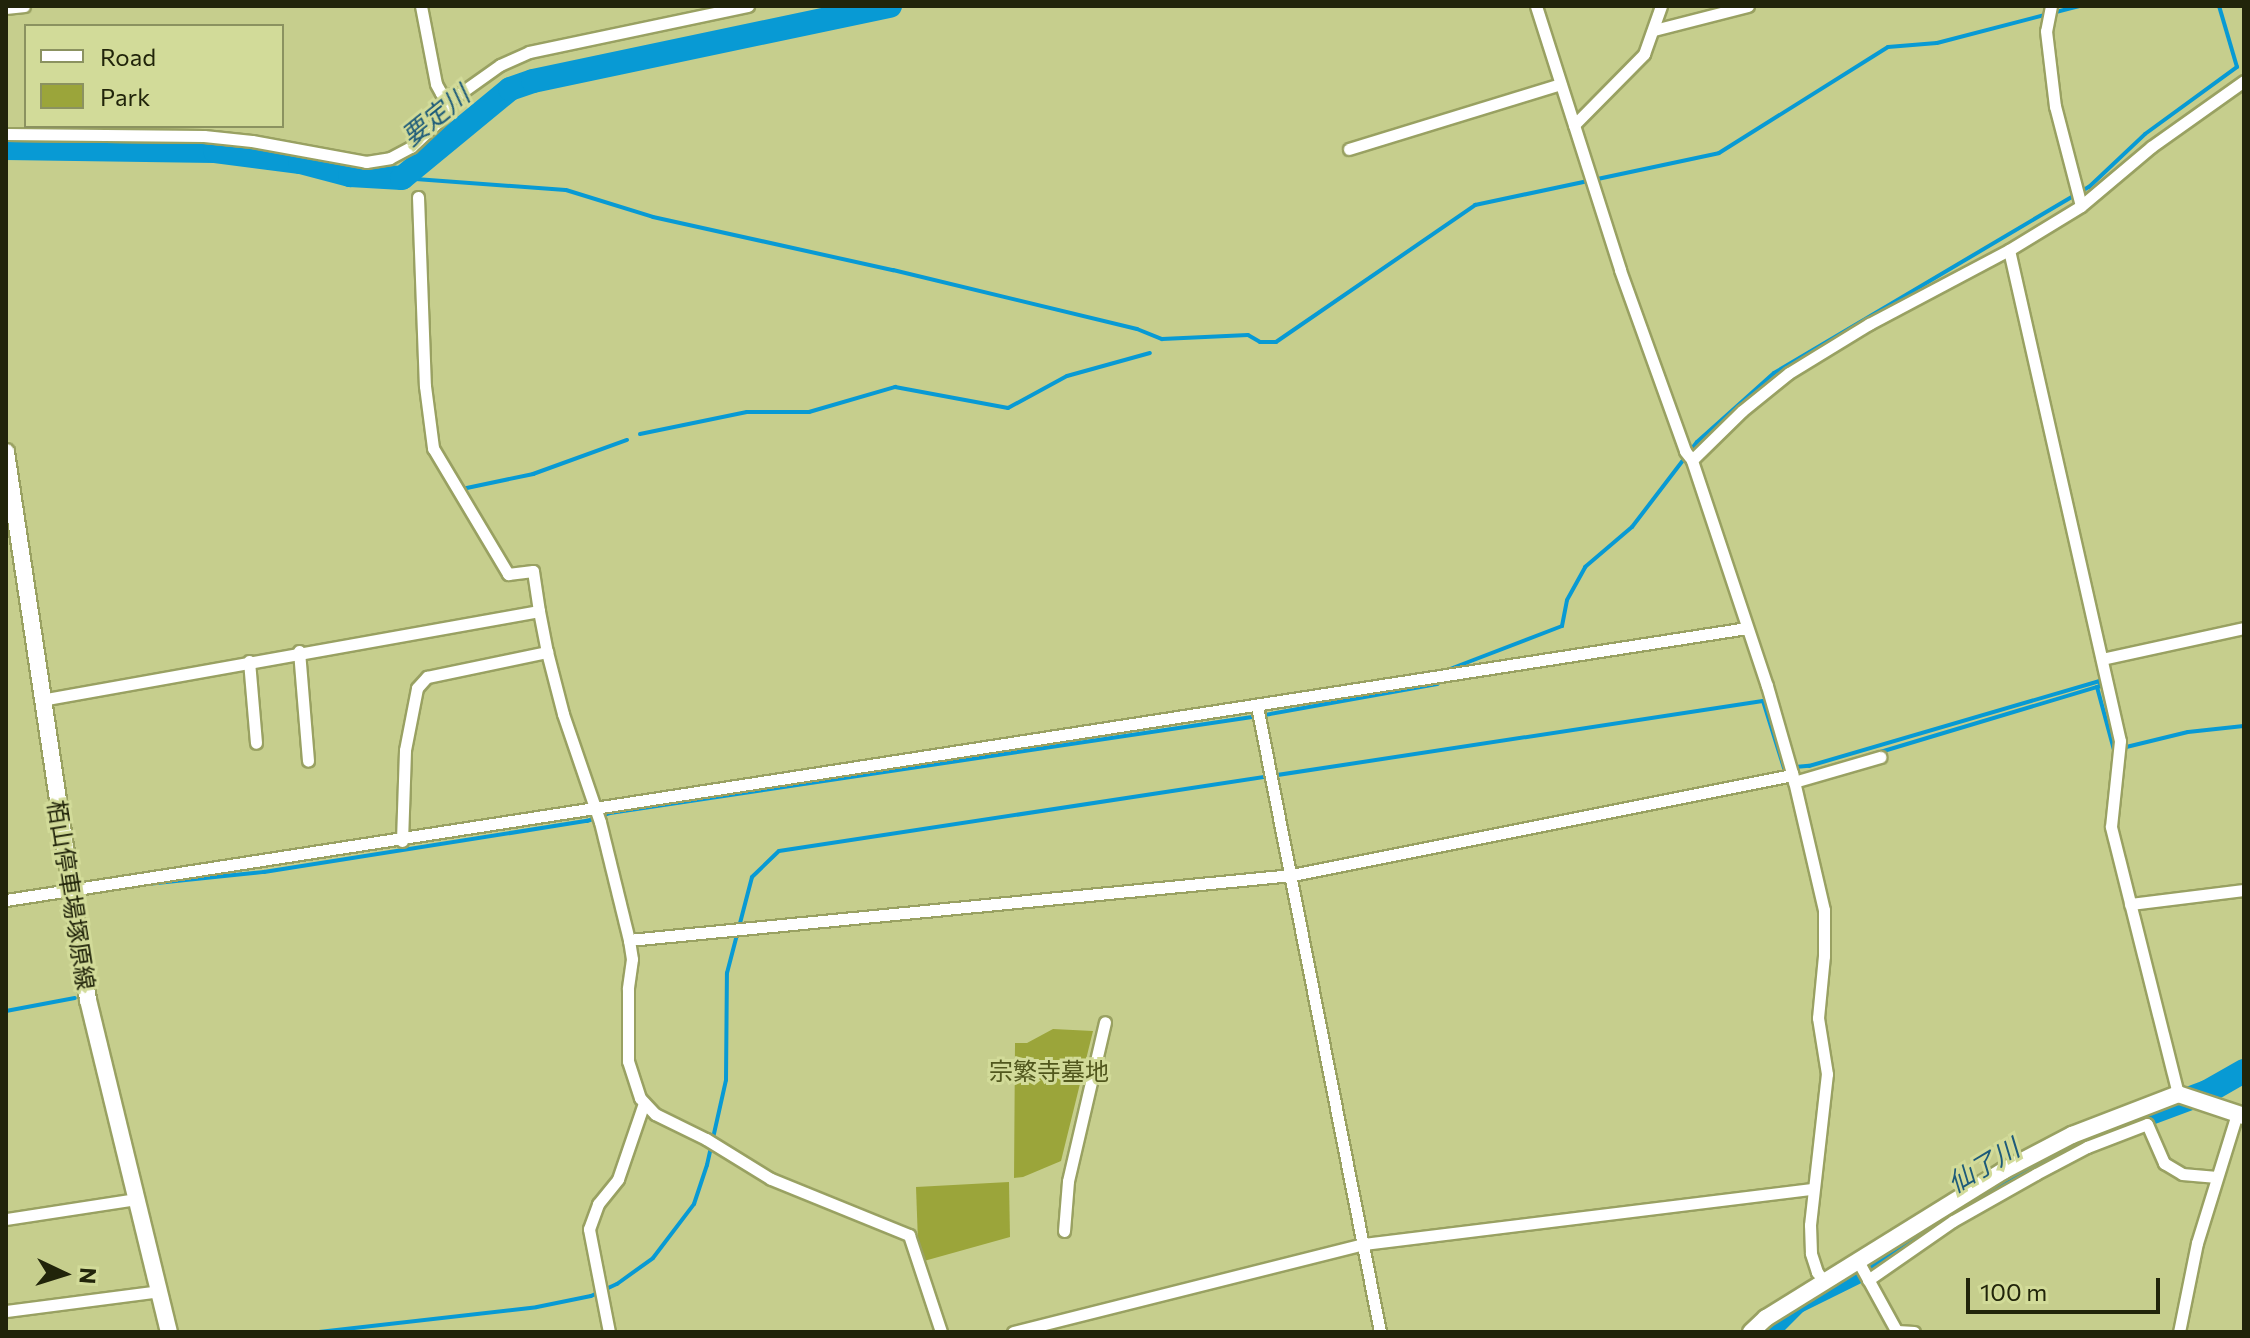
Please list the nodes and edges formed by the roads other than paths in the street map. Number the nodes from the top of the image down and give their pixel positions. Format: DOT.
graph roads {
  1 [pos="24,6"];
  2 [pos="421,6"];
  3 [pos="748,6"];
  4 [pos="1536,6"];
  5 [pos="1661,6"];
  6 [pos="1748,6"];
  7 [pos="6,8"];
  8 [pos="2049,9"];
  9 [pos="1654,30"];
  10 [pos="2244,81"];
  11 [pos="1560,84"];
  12 [pos="448,96"];
  13 [pos="1574,125"];
  14 [pos="6,134"];
  15 [pos="1349,149"];
  16 [pos="418,197"];
  17 [pos="2081,206"];
  18 [pos="2009,250"];
  19 [pos="6,452"];
  20 [pos="1689,456"];
  21 [pos="8,477"];
  22 [pos="539,611"];
  23 [pos="1746,628"];
  24 [pos="2244,628"];
  25 [pos="299,651"];
  26 [pos="547,652"];
  27 [pos="2102,659"];
  28 [pos="249,661"];
  29 [pos="41,700"];
  30 [pos="1257,706"];
  31 [pos="256,743"];
  32 [pos="1880,757"];
  33 [pos="308,761"];
  34 [pos="1793,777"];
  35 [pos="597,813"];
  36 [pos="402,841"];
  37 [pos="1292,875"];
  38 [pos="2244,890"];
  39 [pos="70,892"];
  40 [pos="6,900"];
  41 [pos="2130,904"];
  42 [pos="629,940"];
  43 [pos="1105,1022"];
  44 [pos="2178,1094"];
  45 [pos="644,1103"];
  46 [pos="2240,1115"];
  47 [pos="2214,1177"];
  48 [pos="1813,1189"];
  49 [pos="137,1199"];
  50 [pos="6,1219"];
  51 [pos="1064,1231"];
  52 [pos="1363,1244"];
  53 [pos="1858,1261"];
  54 [pos="1868,1280"];
  55 [pos="1825,1282"];
  56 [pos="159,1291"];
  57 [pos="6,1311"];
  58 [pos="169,1332"];
  59 [pos="609,1332"];
  60 [pos="941,1332"];
  61 [pos="1013,1332"];
  62 [pos="1380,1332"];
  63 [pos="1751,1332"];
  64 [pos="1897,1332"];
  65 [pos="1914,1332"];
  66 [pos="2179,1332"];
  1 -- 7 [label="street"];
  2 -- 12 [label="street"];
  3 -- 12 [label="street"];
  4 -- 11 [label="street"];
  5 -- 9 [label="street"];
  6 -- 9 [label="street"];
  8 -- 17 [label="street"];
  9 -- 13 [label="street"];
  10 -- 17 [label="street"];
  11 -- 13 [label="street"];
  11 -- 15 [label="street"];
  12 -- 14 [label="street"];
  13 -- 20 [label="street"];
  16 -- 22 [label="street"];
  17 -- 18 [label="street"];
  18 -- 20 [label="street"];
  18 -- 27 [label="street"];
  19 -- 21 [label="main road, 栢山停車場塚原線"];
  20 -- 23 [label="street"];
  21 -- 29 [label="main road, 栢山停車場塚原線"];
  22 -- 25 [label="street"];
  22 -- 26 [label="street"];
  23 -- 30 [label="street"];
  23 -- 34 [label="street"];
  24 -- 27 [label="street"];
  25 -- 28 [label="street"];
  25 -- 33 [label="street"];
  26 -- 35 [label="street"];
  26 -- 36 [label="street"];
  27 -- 41 [label="street"];
  28 -- 29 [label="street"];
  28 -- 31 [label="street"];
  29 -- 39 [label="main road, 栢山停車場塚原線"];
  30 -- 35 [label="street"];
  30 -- 37 [label="street"];
  32 -- 34 [label="street"];
  34 -- 37 [label="street"];
  34 -- 48 [label="street"];
  35 -- 36 [label="street"];
  35 -- 42 [label="street"];
  36 -- 39 [label="street"];
  37 -- 42 [label="street"];
  37 -- 52 [label="street"];
  38 -- 41 [label="street"];
  39 -- 40 [label="street"];
  39 -- 49 [label="main road, 栢山停車場塚原線"];
  41 -- 44 [label="street"];
  42 -- 45 [label="street"];
  43 -- 51 [label="street"];
  44 -- 46 [label="main road"];
  44 -- 53 [label="main road"];
  45 -- 59 [label="street"];
  45 -- 60 [label="street"];
  46 -- 47 [label="street"];
  47 -- 54 [label="street"];
  47 -- 66 [label="street"];
  48 -- 52 [label="street"];
  48 -- 55 [label="street"];
  49 -- 50 [label="street"];
  49 -- 56 [label="main road, 栢山停車場塚原線"];
  52 -- 61 [label="street"];
  52 -- 62 [label="street"];
  53 -- 54 [label="street"];
  53 -- 55 [label="main road"];
  54 -- 64 [label="street"];
  55 -- 63 [label="main road"];
  56 -- 57 [label="street"];
  56 -- 58 [label="main road, 栢山停車場塚原線"];
  64 -- 65 [label="street"];
}
